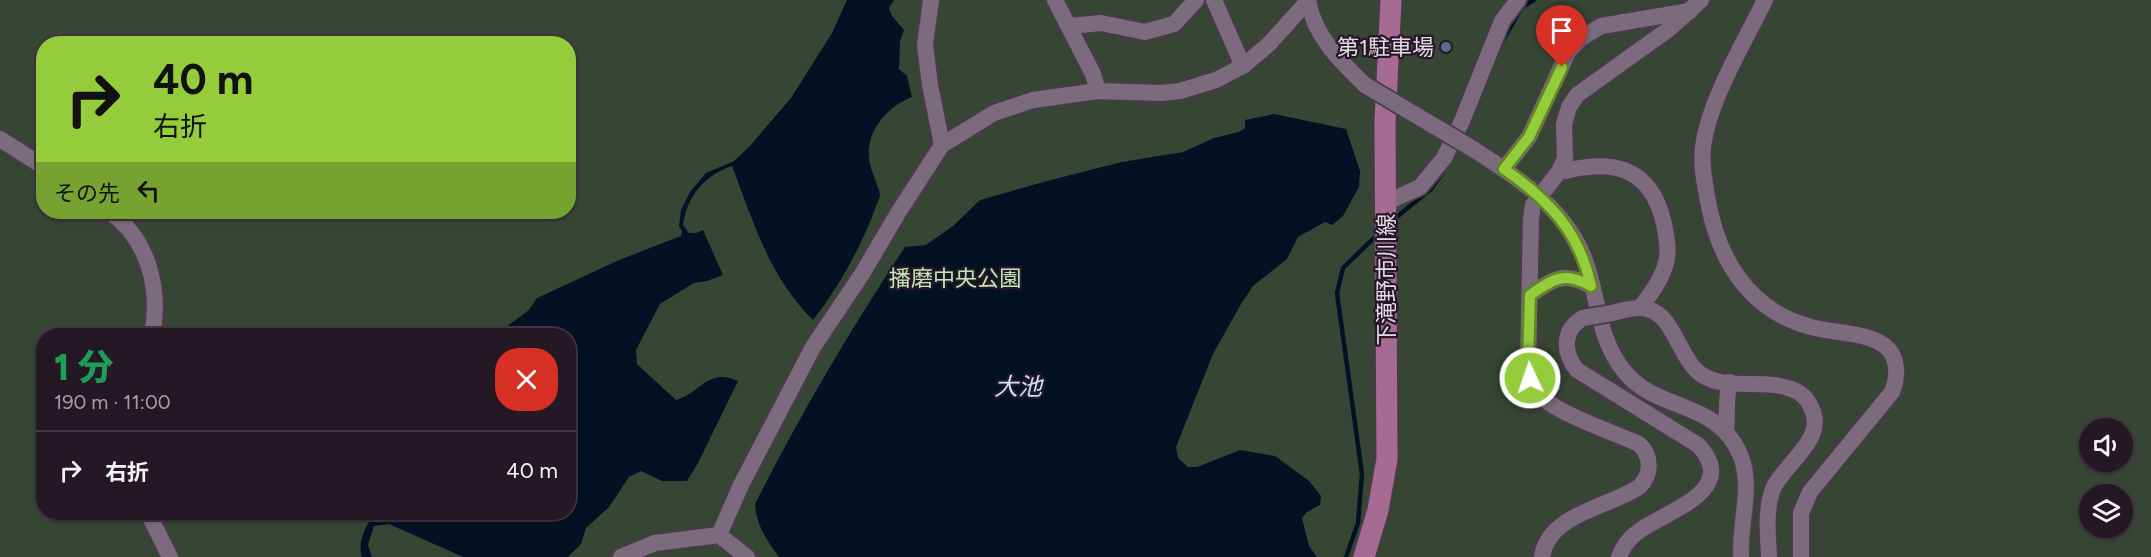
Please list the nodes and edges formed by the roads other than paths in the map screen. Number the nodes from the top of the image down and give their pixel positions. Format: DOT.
graph roads {
  1 [pos="931,0"];
  2 [pos="1054,0"];
  3 [pos="1196,0"];
  4 [pos="1214,0"];
  5 [pos="1391,0"];
  6 [pos="1518,0"];
  7 [pos="1765,0"];
  8 [pos="1307,1"];
  9 [pos="1696,6"];
  10 [pos="1070,26"];
  11 [pos="1243,66"];
  12 [pos="1098,91"];
  13 [pos="0,139"];
  14 [pos="942,145"];
  15 [pos="36,161"];
  16 [pos="1504,169"];
  17 [pos="1558,173"];
  18 [pos="1385,203"];
  19 [pos="117,219"];
  20 [pos="1591,286"];
  21 [pos="1530,295"];
  22 [pos="1640,308"];
  23 [pos="153,328"];
  24 [pos="1730,382"];
  25 [pos="1726,432"];
  26 [pos="152,520"];
  27 [pos="719,535"];
  28 [pos="170,557"];
  29 [pos="621,557"];
  30 [pos="747,557"];
  31 [pos="1364,557"];
  32 [pos="1542,557"];
  33 [pos="1619,557"];
  34 [pos="1742,557"];
  35 [pos="1769,557"];
  36 [pos="1801,557"];
  1 -- 14 [label="street"];
  2 -- 10 [label="street"];
  3 -- 10 [label="street"];
  4 -- 11 [label="street"];
  5 -- 18 [label="main road, 下滝野市川線"];
  6 -- 18 [label="street"];
  7 -- 36 [label="street"];
  8 -- 11 [label="street"];
  8 -- 16 [label="street, bridge"];
  9 -- 16 [label="street"];
  9 -- 17 [label="street"];
  10 -- 12 [label="street"];
  11 -- 12 [label="street"];
  12 -- 14 [label="street"];
  13 -- 15 [label="street"];
  14 -- 27 [label="street"];
  16 -- 20 [label="street"];
  17 -- 21 [label="street, bridge"];
  17 -- 22 [label="street"];
  18 -- 31 [label="main road, 下滝野市川線"];
  19 -- 23 [label="street"];
  20 -- 21 [label="street"];
  20 -- 25 [label="street"];
  21 -- 32 [label="street"];
  22 -- 24 [label="street"];
  22 -- 33 [label="street, bridge"];
  24 -- 25 [label="street"];
  24 -- 35 [label="street"];
  25 -- 34 [label="street"];
  26 -- 28 [label="street"];
  27 -- 29 [label="street"];
  27 -- 30 [label="street"];
}
